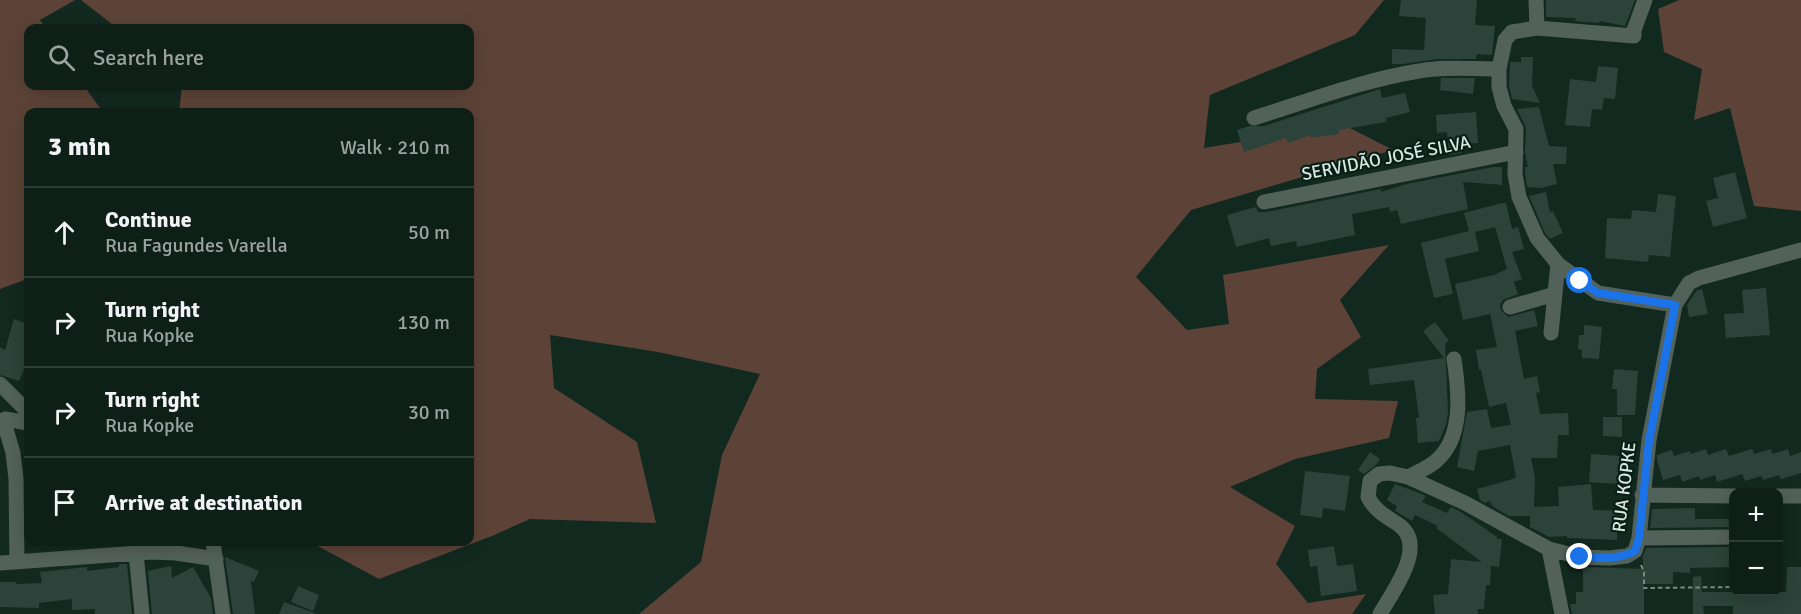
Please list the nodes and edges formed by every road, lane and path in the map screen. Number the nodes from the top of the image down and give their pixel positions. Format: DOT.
graph roads {
  1 [pos="1536,0"];
  2 [pos="1646,0"];
  3 [pos="1537,28"];
  4 [pos="1498,69"];
  5 [pos="1254,118"];
  6 [pos="1516,152"];
  7 [pos="1264,202"];
  8 [pos="1801,250"];
  9 [pos="1558,264"];
  10 [pos="1555,294"];
  11 [pos="1675,305"];
  12 [pos="1510,307"];
  13 [pos="1551,333"];
  14 [pos="1454,359"];
  15 [pos="0,384"];
  16 [pos="24,408"];
  17 [pos="24,422"];
  18 [pos="1408,477"];
  19 [pos="1642,495"];
  20 [pos="1729,495"];
  21 [pos="1783,496"];
  22 [pos="1801,496"];
  23 [pos="1729,537"];
  24 [pos="1637,544"];
  25 [pos="214,546"];
  26 [pos="1549,549"];
  27 [pos="136,553"];
  28 [pos="216,559"];
  29 [pos="17,562"];
  30 [pos="0,563"];
  31 [pos="1729,587"];
  32 [pos="142,614"];
  33 [pos="223,614"];
  34 [pos="1380,614"];
  35 [pos="1562,614"];
  1 -- 3 [label="street"];
  2 -- 3 [label="street"];
  3 -- 4 [label="street"];
  4 -- 5 [label="street"];
  4 -- 6 [label="street"];
  6 -- 7 [label="street, SERVIDÃO JOSÉ SILVA"];
  6 -- 9 [label="street"];
  8 -- 11 [label="street, RUA KOPKE"];
  9 -- 10 [label="street"];
  9 -- 11 [label="street"];
  10 -- 12 [label="street"];
  10 -- 13 [label="street"];
  11 -- 19 [label="street, RUA KOPKE"];
  14 -- 18 [label="street"];
  15 -- 16 [label="street"];
  17 -- 29 [label="street"];
  18 -- 26 [label="street, RUA KOPKE"];
  18 -- 34 [label="street, RUA KOPKE"];
  19 -- 20 [label="street"];
  19 -- 24 [label="street, RUA KOPKE"];
  21 -- 22 [label="street"];
  23 -- 24 [label="street"];
  24 -- 26 [label="street, RUA KOPKE"];
  24 -- 31 [label="path"];
  25 -- 28 [label="street"];
  26 -- 35 [label="street"];
  27 -- 28 [label="street"];
  27 -- 29 [label="street"];
  27 -- 32 [label="street"];
  28 -- 33 [label="street"];
  29 -- 30 [label="street"];
}
